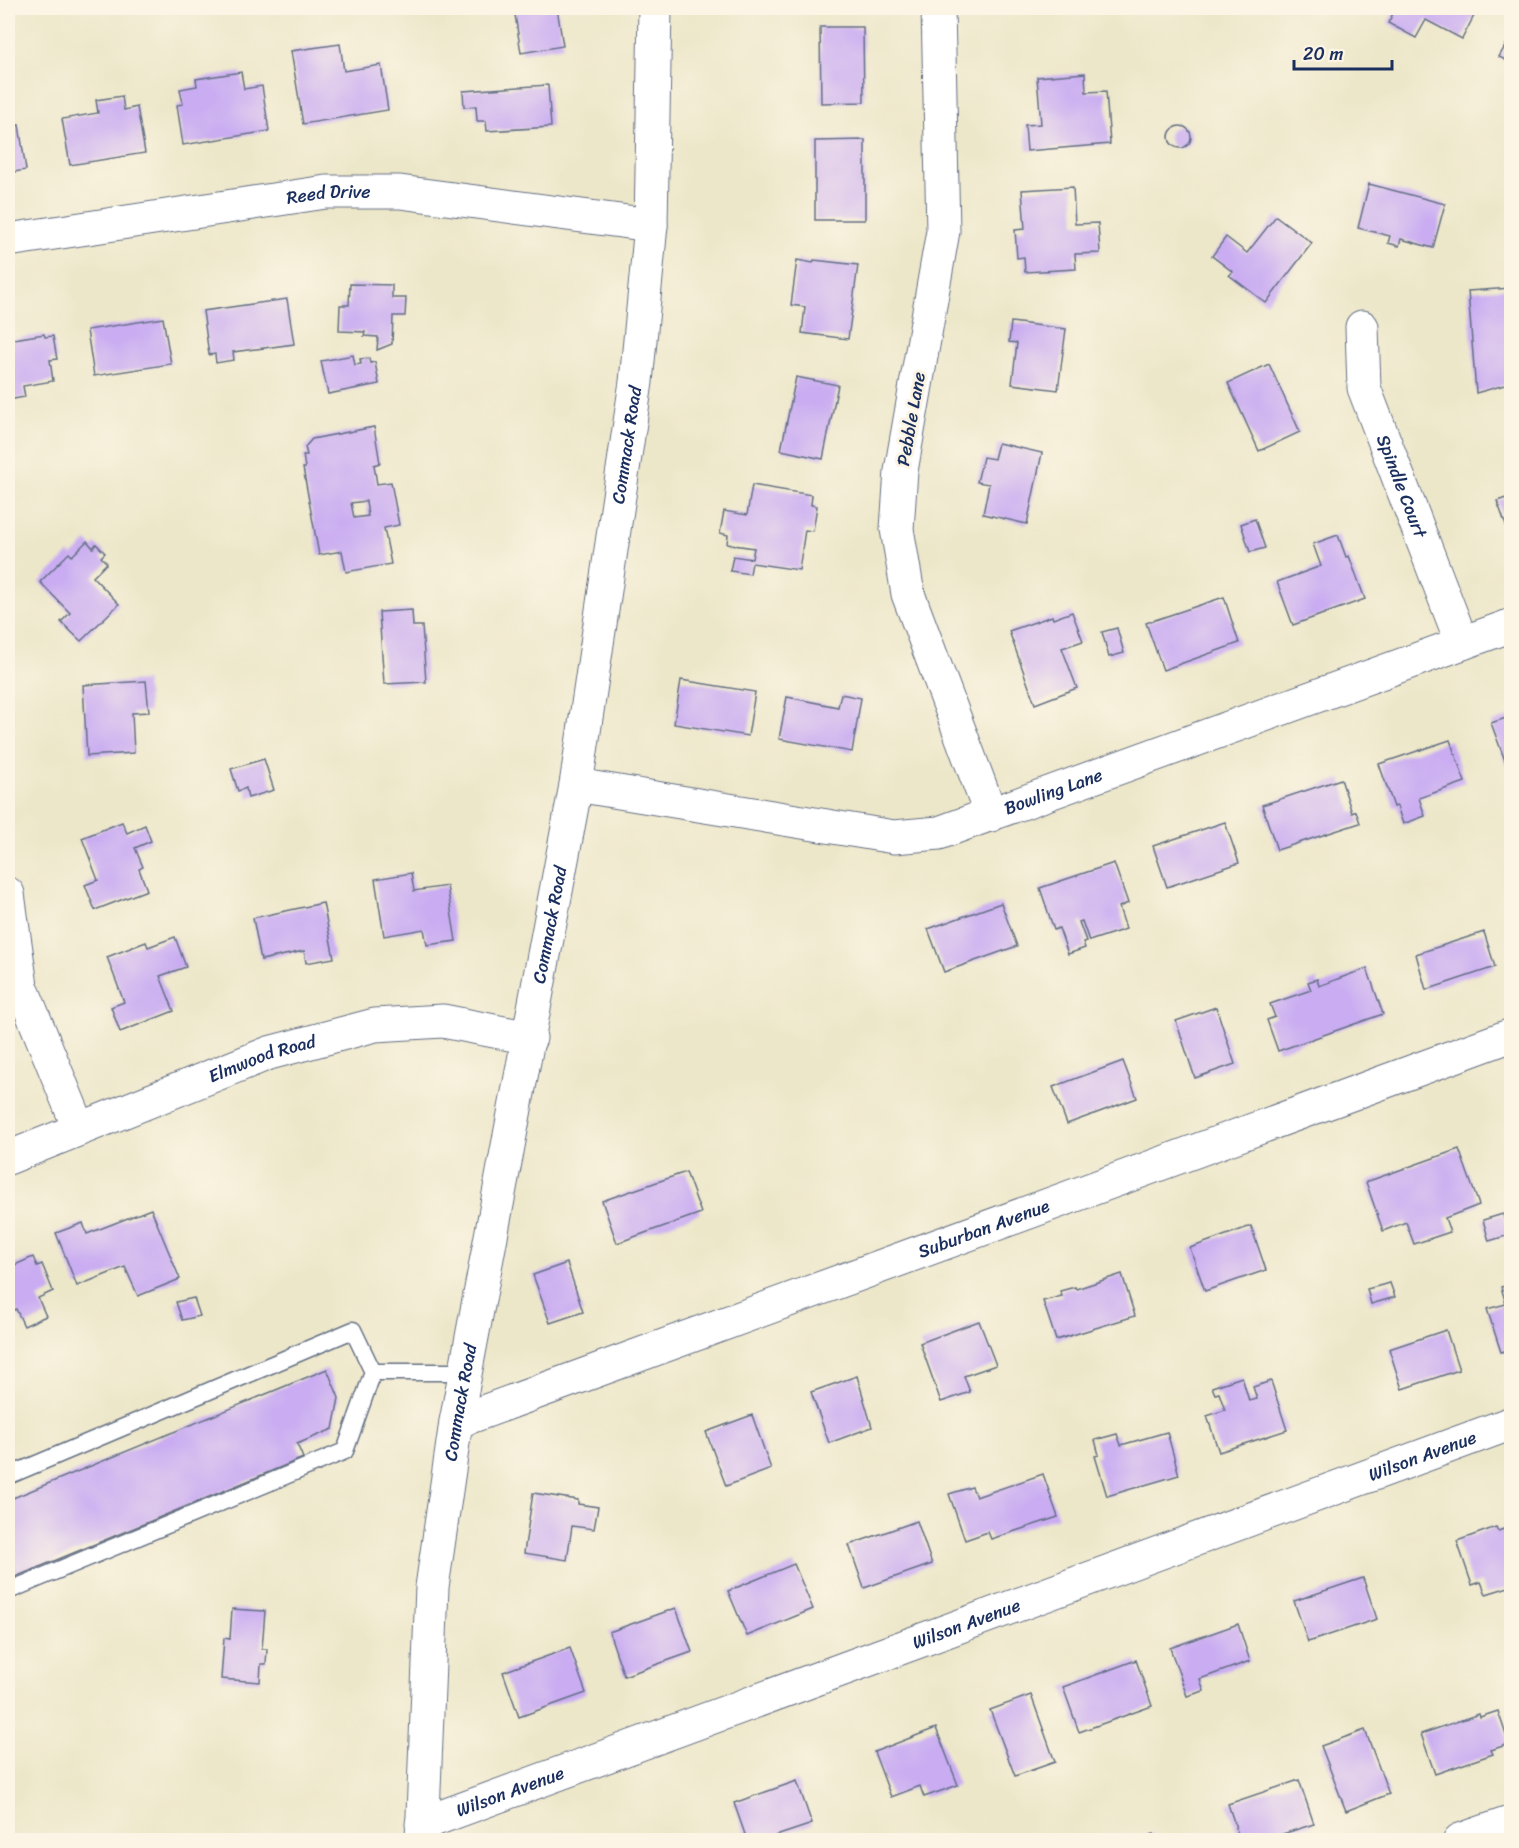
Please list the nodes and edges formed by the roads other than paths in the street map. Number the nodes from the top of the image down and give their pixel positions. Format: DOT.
graph roads {
  1 [pos="655,8"];
  2 [pos="938,8"];
  3 [pos="651,225"];
  4 [pos="8,240"];
  5 [pos="1362,327"];
  6 [pos="1512,625"];
  7 [pos="1462,643"];
  8 [pos="576,784"];
  9 [pos="992,815"];
  10 [pos="8,894"];
  11 [pos="1512,1035"];
  12 [pos="530,1038"];
  13 [pos="79,1128"];
  14 [pos="8,1158"];
  15 [pos="373,1372"];
  16 [pos="465,1372"];
  17 [pos="456,1422"];
  18 [pos="1512,1423"];
  19 [pos="8,1476"];
  20 [pos="8,1591"];
  21 [pos="1512,1822"];
  22 [pos="422,1832"];
  23 [pos="1460,1840"];
  1 -- 3 [label="street, Commack Road"];
  2 -- 9 [label="street, Pebble Lane"];
  3 -- 4 [label="street, Reed Drive"];
  3 -- 8 [label="street, Commack Road"];
  5 -- 7 [label="street, Spindle Court"];
  6 -- 7 [label="street, Bowling Lane"];
  7 -- 9 [label="street, Bowling Lane"];
  8 -- 9 [label="street, Bowling Lane"];
  8 -- 12 [label="street, Commack Road"];
  10 -- 13 [label="street"];
  11 -- 17 [label="street, Suburban Avenue"];
  12 -- 13 [label="street, Elmwood Road"];
  12 -- 16 [label="street, Commack Road"];
  13 -- 14 [label="street, Elmwood Road"];
  15 -- 16 [label="lane"];
  15 -- 19 [label="lane"];
  15 -- 20 [label="lane"];
  16 -- 17 [label="street, Commack Road"];
  17 -- 22 [label="street, Commack Road"];
  18 -- 22 [label="street, Wilson Avenue"];
  21 -- 23 [label="street"];
}
